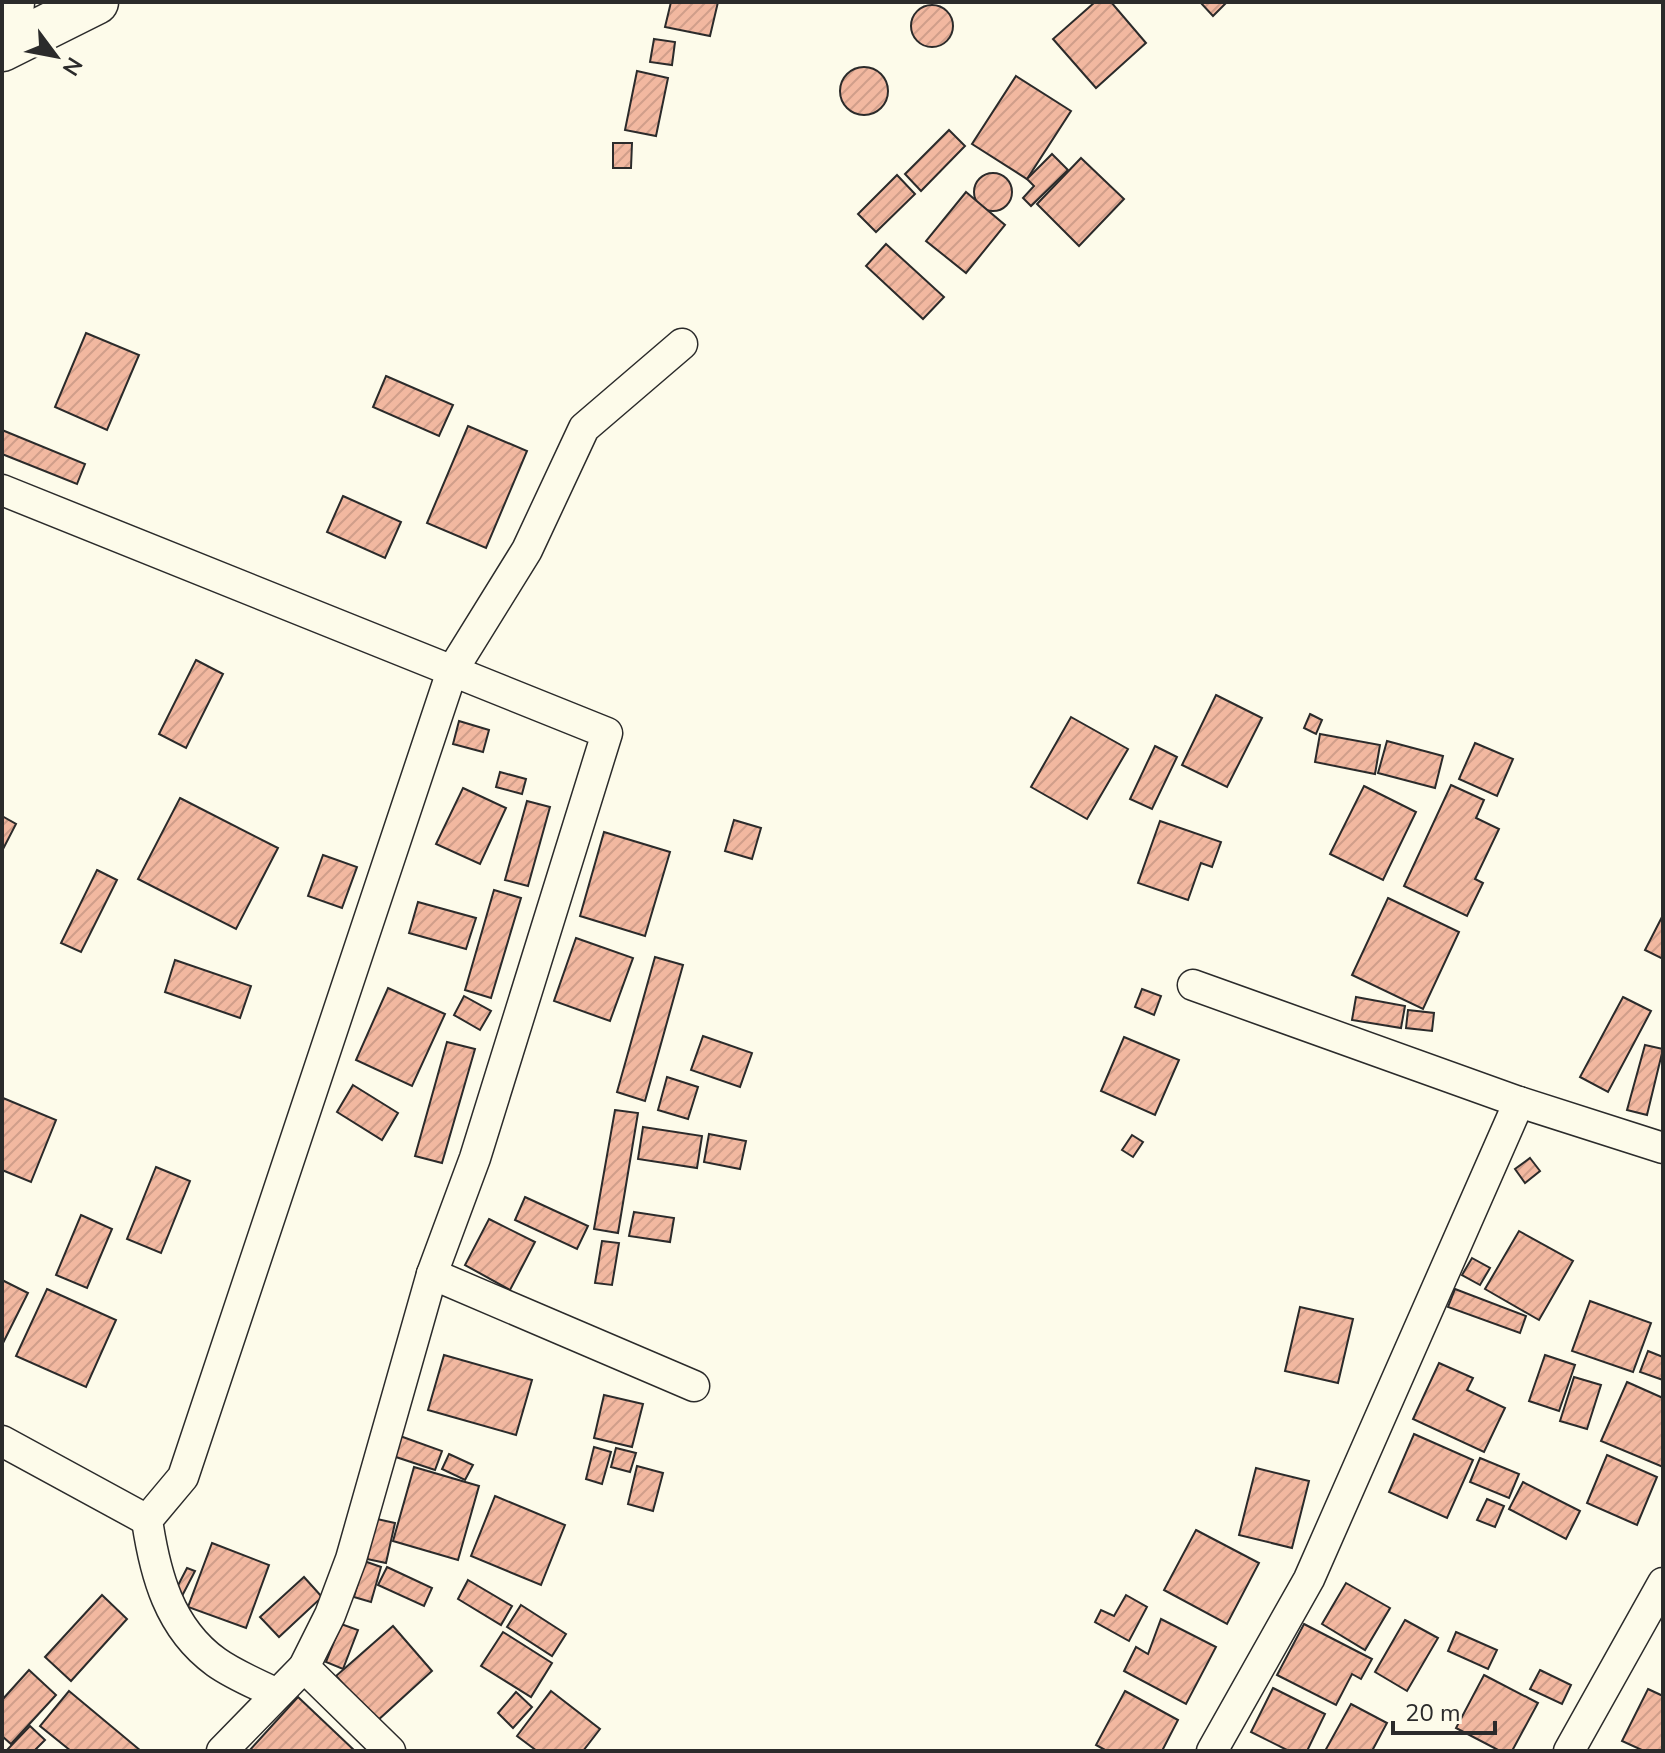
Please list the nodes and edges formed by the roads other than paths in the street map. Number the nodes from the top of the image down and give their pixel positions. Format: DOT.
graph roads {
  1 [pos="12,2"];
  2 [pos="96,2"];
  3 [pos="2,42"];
  4 [pos="2,49"];
  5 [pos="682,344"];
  6 [pos="2,490"];
  7 [pos="452,671"];
  8 [pos="1193,985"];
  9 [pos="1519,1102"];
  10 [pos="1663,1148"];
  11 [pos="432,1274"];
  12 [pos="694,1386"];
  13 [pos="2,1441"];
  14 [pos="147,1520"];
  15 [pos="1663,1583"];
  16 [pos="304,1667"];
  17 [pos="277,1694"];
  18 [pos="222,1751"];
  19 [pos="390,1751"];
  20 [pos="1212,1751"];
  21 [pos="1569,1751"];
  1 -- 3 [label="highway"];
  2 -- 4 [label="highway"];
  5 -- 7 [label="street"];
  6 -- 7 [label="street"];
  7 -- 11 [label="street"];
  7 -- 14 [label="street"];
  8 -- 9 [label="street"];
  9 -- 10 [label="street"];
  9 -- 20 [label="street"];
  11 -- 12 [label="street"];
  11 -- 16 [label="street"];
  13 -- 14 [label="street"];
  14 -- 17 [label="street"];
  15 -- 21 [label="street"];
  16 -- 17 [label="street"];
  16 -- 19 [label="street"];
  17 -- 18 [label="street"];
}
